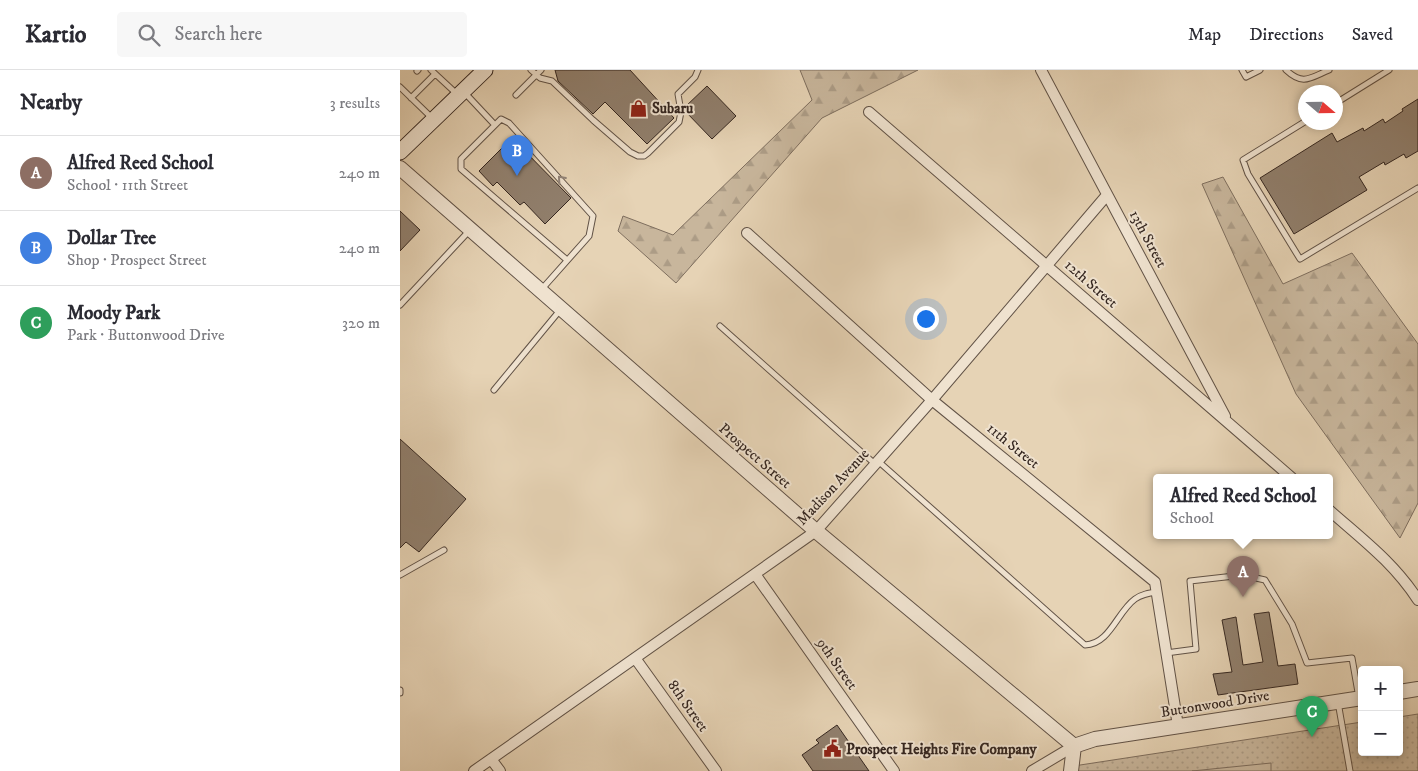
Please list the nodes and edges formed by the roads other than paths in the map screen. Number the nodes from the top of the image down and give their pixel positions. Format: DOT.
graph roads {
  1 [pos="485,70"];
  2 [pos="531,70"];
  3 [pos="541,70"];
  4 [pos="698,70"];
  5 [pos="1041,70"];
  6 [pos="1242,70"];
  7 [pos="1260,70"];
  8 [pos="1286,70"];
  9 [pos="1329,70"];
  10 [pos="1390,70"];
  11 [pos="433,72"];
  12 [pos="536,75"];
  13 [pos="402,86"];
  14 [pos="461,93"];
  15 [pos="516,95"];
  16 [pos="411,98"];
  17 [pos="1343,99"];
  18 [pos="869,112"];
  19 [pos="434,120"];
  20 [pos="494,124"];
  21 [pos="1298,126"];
  22 [pos="400,152"];
  23 [pos="400,168"];
  24 [pos="1418,188"];
  25 [pos="1107,195"];
  26 [pos="471,230"];
  27 [pos="747,233"];
  28 [pos="567,260"];
  29 [pos="1047,265"];
  30 [pos="540,290"];
  31 [pos="400,306"];
  32 [pos="561,308"];
  33 [pos="720,326"];
  34 [pos="494,390"];
  35 [pos="932,400"];
  36 [pos="1228,422"];
  37 [pos="877,463"];
  38 [pos="1287,474"];
  39 [pos="1333,514"];
  40 [pos="816,531"];
  41 [pos="444,550"];
  42 [pos="755,574"];
  43 [pos="400,575"];
  44 [pos="1157,592"];
  45 [pos="1418,600"];
  46 [pos="1166,653"];
  47 [pos="635,658"];
  48 [pos="1358,688"];
  49 [pos="1418,689"];
  50 [pos="1403,691"];
  51 [pos="1358,698"];
  52 [pos="1338,702"];
  53 [pos="1178,726"];
  54 [pos="1074,746"];
  55 [pos="491,759"];
  56 [pos="474,771"];
  57 [pos="500,771"];
  58 [pos="716,771"];
  59 [pos="894,771"];
  60 [pos="1032,771"];
  61 [pos="1071,771"];
  62 [pos="1350,771"];
  1 -- 14 [label="main road"];
  2 -- 12 [label="lane"];
  3 -- 12 [label="lane"];
  4 -- 12 [label="lane"];
  5 -- 25 [label="street, 13th Street"];
  6 -- 7 [label="lane"];
  8 -- 9 [label="lane"];
  10 -- 17 [label="lane"];
  11 -- 14 [label="lane"];
  11 -- 16 [label="lane"];
  12 -- 15 [label="lane"];
  13 -- 16 [label="lane"];
  14 -- 19 [label="main road"];
  14 -- 20 [label="lane"];
  16 -- 19 [label="lane"];
  18 -- 29 [label="street, 12th Street"];
  19 -- 22 [label="main road"];
  28 -- 20 [label="lane, one-way"];
  20 -- 28 [label="lane"];
  21 -- 24 [label="lane"];
  23 -- 26 [label="street, Prospect Street"];
  25 -- 29 [label="street, Madison Avenue"];
  25 -- 36 [label="street, 13th Street"];
  26 -- 30 [label="street, Prospect Street"];
  26 -- 31 [label="lane"];
  27 -- 35 [label="street, 11th Street"];
  28 -- 30 [label="lane"];
  29 -- 35 [label="street, Madison Avenue"];
  29 -- 36 [label="street, 12th Street"];
  30 -- 32 [label="street, Prospect Street"];
  32 -- 34 [label="lane"];
  32 -- 40 [label="street, Prospect Street"];
  33 -- 37 [label="lane"];
  35 -- 37 [label="street, Madison Avenue"];
  35 -- 44 [label="street, 11th Street"];
  36 -- 38 [label="street, 12th Street"];
  37 -- 40 [label="street, Madison Avenue"];
  37 -- 44 [label="lane"];
  39 -- 45 [label="street"];
  40 -- 42 [label="street, Madison Avenue"];
  40 -- 54 [label="street, Prospect Street"];
  41 -- 43 [label="lane"];
  42 -- 47 [label="street, Madison Avenue"];
  42 -- 59 [label="street, 9th Street"];
  44 -- 46 [label="street, 11th Street"];
  46 -- 48 [label="lane"];
  46 -- 53 [label="street, 11th Street"];
  47 -- 55 [label="street, Madison Avenue"];
  47 -- 58 [label="street, 8th Street"];
  49 -- 50 [label="street"];
  51 -- 52 [label="street, Buttonwood Drive"];
  52 -- 53 [label="street, Buttonwood Drive"];
  52 -- 62 [label="lane"];
  53 -- 54 [label="street, Buttonwood Drive"];
  54 -- 60 [label="street"];
  54 -- 61 [label="street"];
  55 -- 56 [label="street, Madison Avenue"];
  55 -- 57 [label="street"];
}
